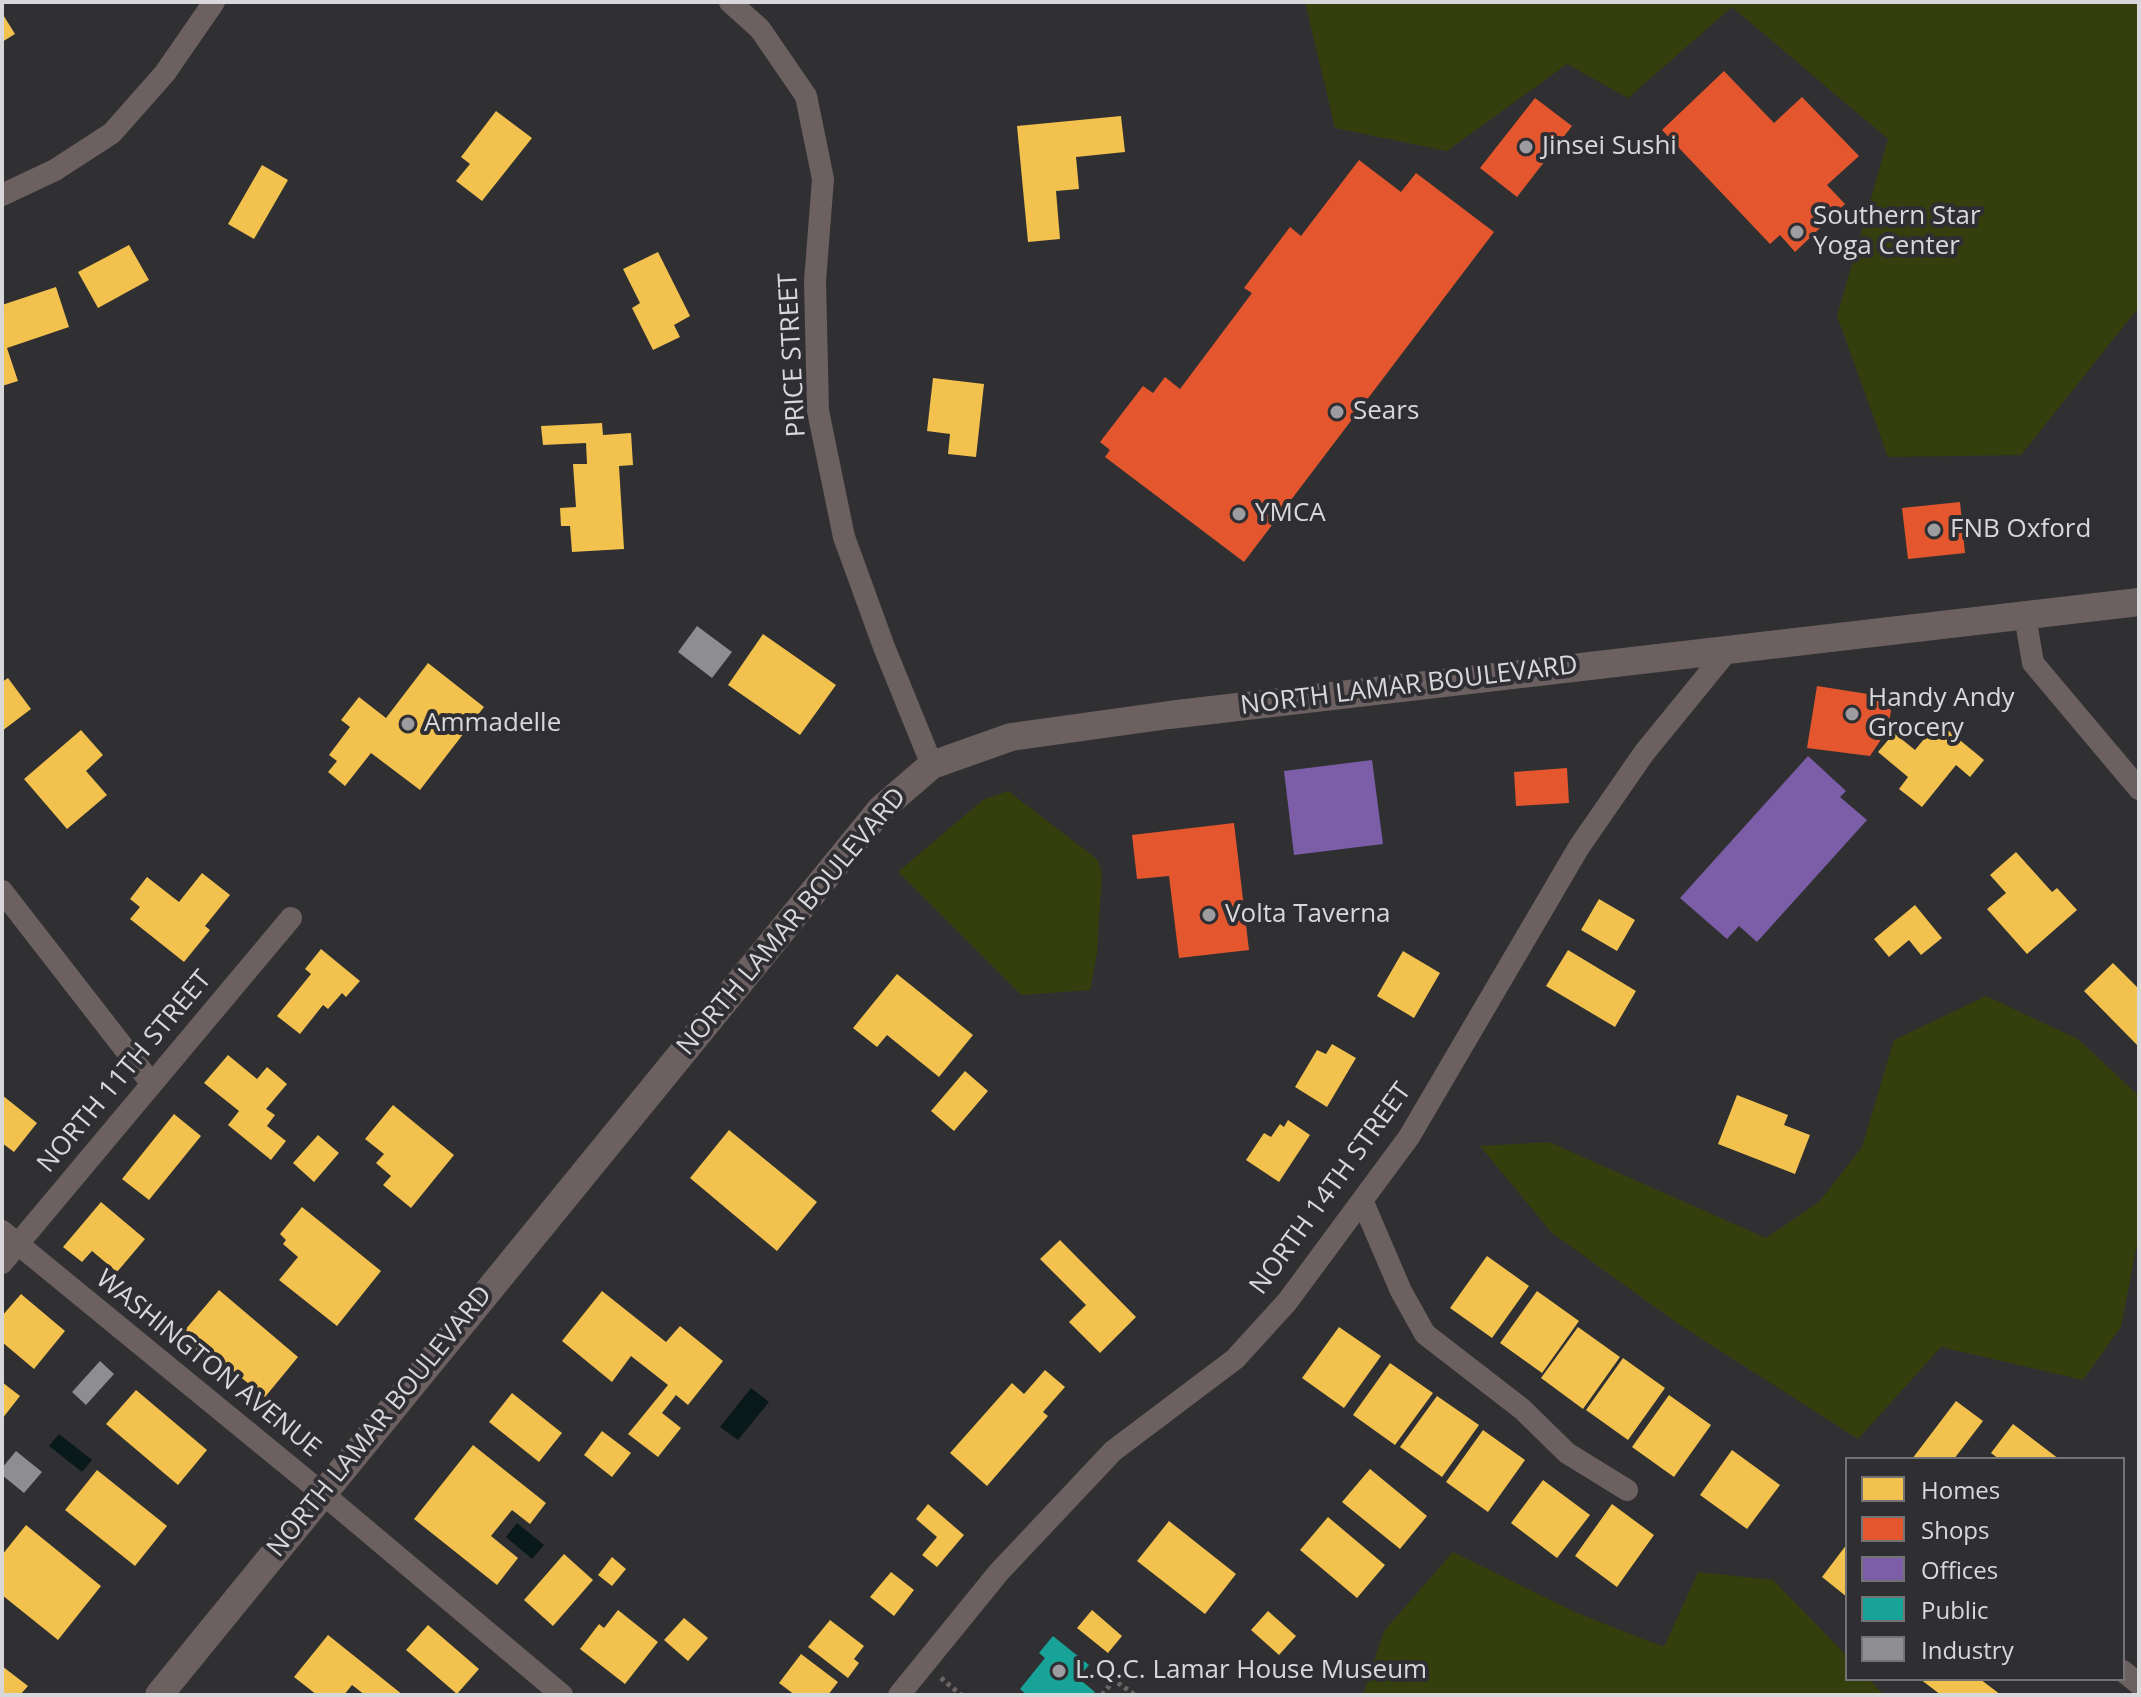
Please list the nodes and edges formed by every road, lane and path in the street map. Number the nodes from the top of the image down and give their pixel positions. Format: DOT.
graph roads {
  1 [pos="214,2"];
  2 [pos="730,2"];
  3 [pos="2,195"];
  4 [pos="2139,602"];
  5 [pos="2025,616"];
  6 [pos="1728,650"];
  7 [pos="932,765"];
  8 [pos="2139,789"];
  9 [pos="2,891"];
  10 [pos="291,918"];
  11 [pos="152,1084"];
  12 [pos="1362,1200"];
  13 [pos="10,1238"];
  14 [pos="2,1263"];
  15 [pos="1627,1490"];
  16 [pos="322,1493"];
  17 [pos="933,1673"];
  18 [pos="159,1695"];
  19 [pos="562,1695"];
  20 [pos="899,1695"];
  21 [pos="961,1695"];
  22 [pos="1102,1695"];
  23 [pos="1135,1695"];
  1 -- 3 [label="street"];
  2 -- 7 [label="street, PRICE STREET"];
  4 -- 5 [label="street, NORTH LAMAR BOULEVARD"];
  5 -- 6 [label="street, NORTH LAMAR BOULEVARD"];
  5 -- 8 [label="street"];
  6 -- 7 [label="street, NORTH LAMAR BOULEVARD"];
  6 -- 12 [label="street, NORTH 14TH STREET"];
  7 -- 16 [label="street, NORTH LAMAR BOULEVARD"];
  9 -- 11 [label="street"];
  10 -- 11 [label="street, NORTH 11TH STREET"];
  11 -- 13 [label="street, NORTH 11TH STREET"];
  12 -- 15 [label="street"];
  12 -- 20 [label="street, NORTH 14TH STREET"];
  13 -- 14 [label="street, NORTH 11TH STREET"];
  13 -- 16 [label="street, WASHINGTON AVENUE"];
  16 -- 18 [label="street, NORTH LAMAR BOULEVARD"];
  16 -- 19 [label="street, WASHINGTON AVENUE"];
  17 -- 21 [label="path"];
  22 -- 23 [label="path"];
}
